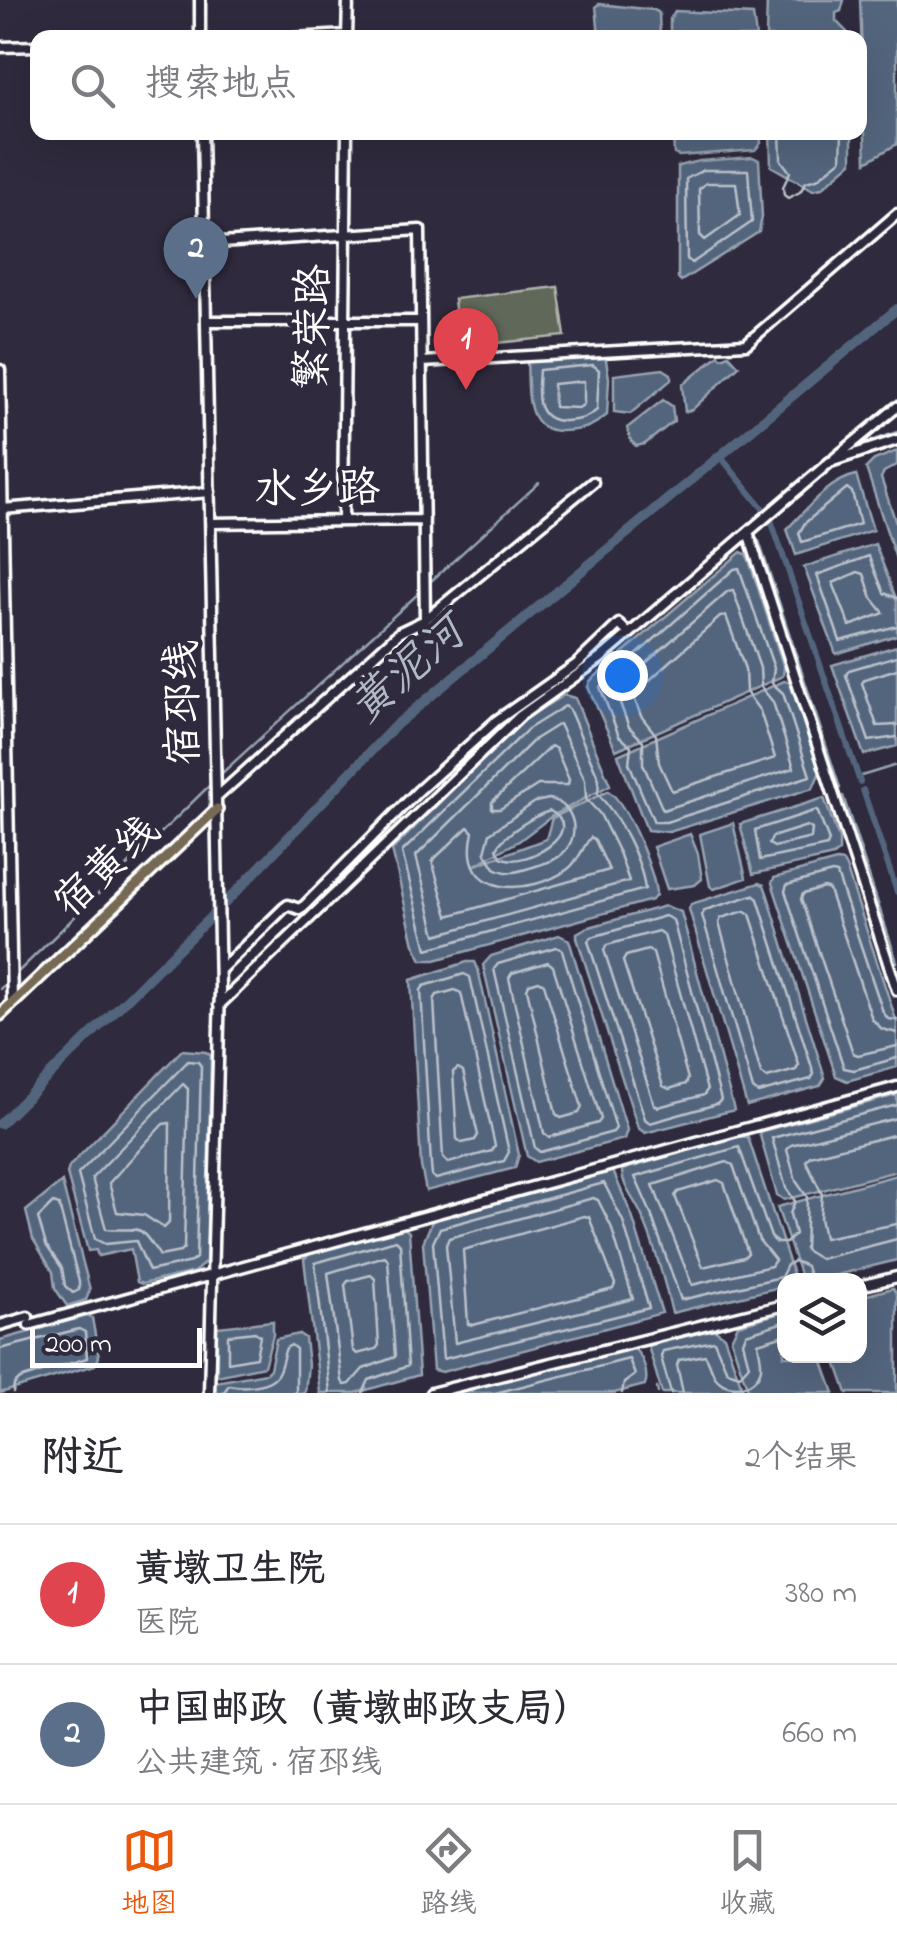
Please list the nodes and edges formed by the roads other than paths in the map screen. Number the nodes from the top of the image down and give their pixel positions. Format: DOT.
graph roads {
  1 [pos="200,0"];
  2 [pos="348,0"];
  3 [pos="200,30"];
  4 [pos="348,30"];
  5 [pos="30,46"];
  6 [pos="0,47"];
  7 [pos="202,140"];
  8 [pos="346,140"];
  9 [pos="897,214"];
  10 [pos="346,236"];
  11 [pos="205,244"];
  12 [pos="206,320"];
  13 [pos="345,321"];
  14 [pos="421,321"];
  15 [pos="422,362"];
  16 [pos="0,370"];
  17 [pos="897,406"];
  18 [pos="897,440"];
  19 [pos="830,462"];
  20 [pos="593,482"];
  21 [pos="210,492"];
  22 [pos="2,509"];
  23 [pos="424,520"];
  24 [pos="343,521"];
  25 [pos="211,522"];
  26 [pos="748,532"];
  27 [pos="425,620"];
  28 [pos="629,634"];
  29 [pos="581,668"];
  30 [pos="217,803"];
  31 [pos="12,953"];
  32 [pos="0,962"];
  33 [pos="220,970"];
  34 [pos="897,990"];
  35 [pos="12,1003"];
  36 [pos="220,1005"];
  37 [pos="0,1015"];
  38 [pos="897,1087"];
  39 [pos="210,1276"];
  40 [pos="897,1277"];
  41 [pos="867,1284"];
  42 [pos="777,1307"];
  43 [pos="0,1325"];
  44 [pos="208,1393"];
  45 [pos="432,1393"];
  1 -- 3 [label="street"];
  2 -- 4 [label="street"];
  5 -- 6 [label="street"];
  7 -- 11 [label="street, 宿邳线"];
  8 -- 10 [label="street, 繁荣路"];
  9 -- 15 [label="street"];
  10 -- 11 [label="street"];
  10 -- 13 [label="street, 繁荣路"];
  10 -- 14 [label="street"];
  11 -- 12 [label="street, 宿邳线"];
  12 -- 13 [label="street"];
  12 -- 21 [label="street, 宿邳线"];
  13 -- 14 [label="street"];
  13 -- 24 [label="street, 繁荣路"];
  14 -- 15 [label="street"];
  15 -- 23 [label="street"];
  16 -- 22 [label="street"];
  17 -- 19 [label="street"];
  18 -- 19 [label="street"];
  19 -- 26 [label="street"];
  20 -- 27 [label="street"];
  21 -- 22 [label="street"];
  21 -- 25 [label="street, 宿邳线"];
  22 -- 31 [label="street"];
  23 -- 24 [label="street, 水乡路"];
  23 -- 27 [label="street"];
  24 -- 25 [label="street, 水乡路"];
  25 -- 30 [label="street, 宿邳线"];
  26 -- 28 [label="street"];
  26 -- 34 [label="street"];
  27 -- 30 [label="street"];
  28 -- 29 [label="street"];
  28 -- 29 [label="street"];
  29 -- 33 [label="street"];
  29 -- 36 [label="street"];
  30 -- 33 [label="street, 宿邳线"];
  30 -- 35 [label="main road, 宿黄线"];
  31 -- 32 [label="street"];
  31 -- 35 [label="street"];
  33 -- 36 [label="street, 宿邳线"];
  35 -- 37 [label="main road, 宿黄线"];
  36 -- 39 [label="street, 宿邳线"];
  38 -- 39 [label="street"];
  39 -- 43 [label="street"];
  39 -- 44 [label="street, 宿邳线"];
  40 -- 41 [label="street"];
  42 -- 45 [label="street"];
}
